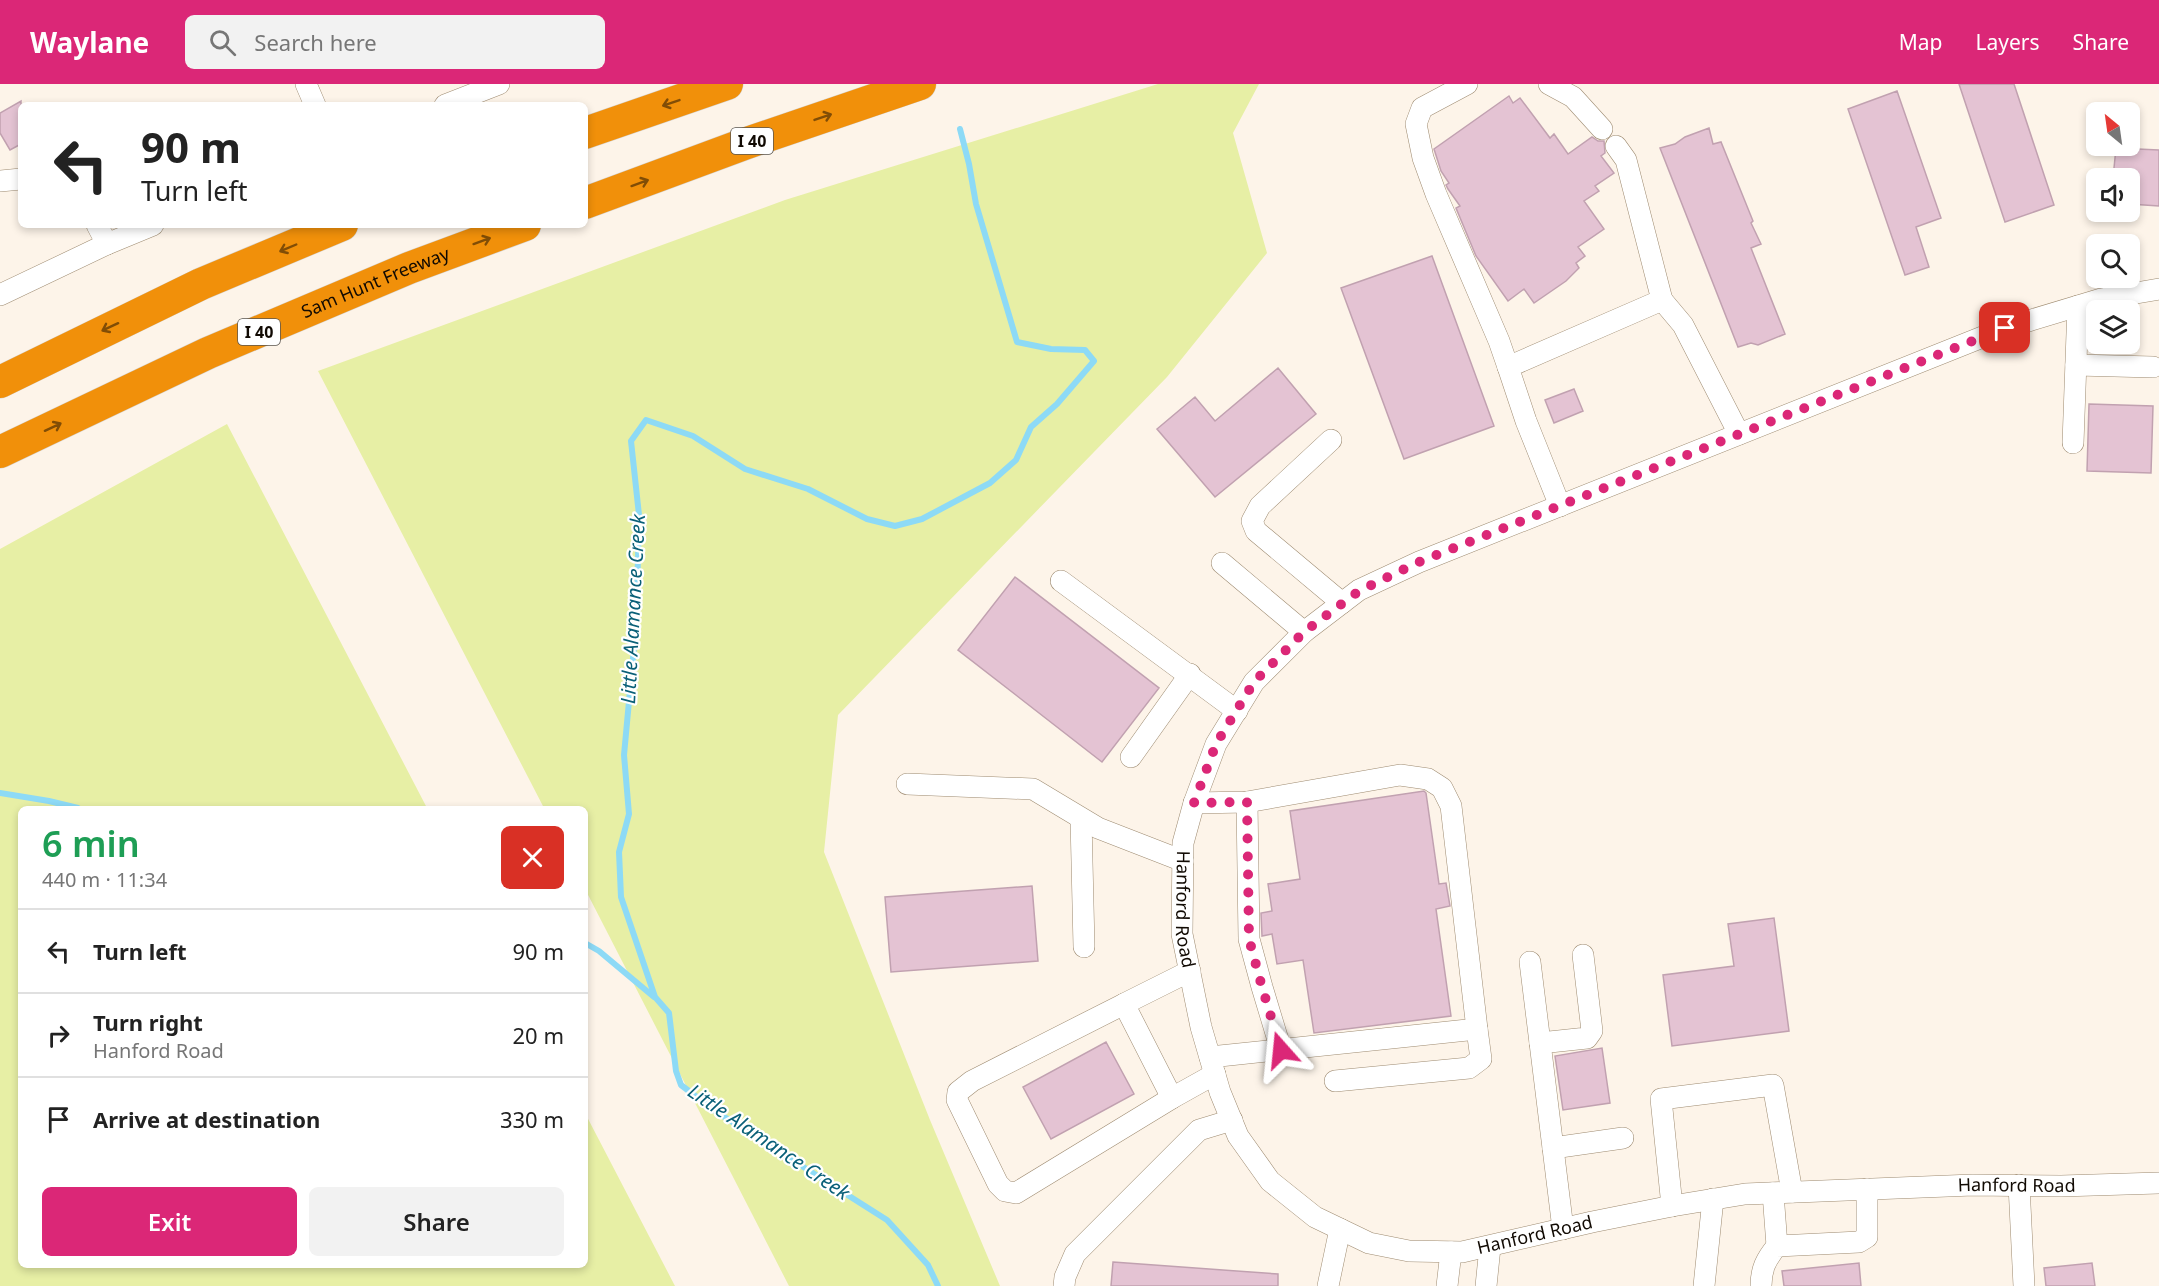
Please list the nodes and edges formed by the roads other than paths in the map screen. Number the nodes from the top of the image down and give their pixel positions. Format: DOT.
graph roads {
  1 [pos="306,84"];
  2 [pos="499,84"];
  3 [pos="727,84"];
  4 [pos="920,84"];
  5 [pos="1467,84"];
  6 [pos="1549,84"];
  7 [pos="314,102"];
  8 [pos="453,102"];
  9 [pos="1602,129"];
  10 [pos="588,132"];
  11 [pos="1616,146"];
  12 [pos="18,179"];
  13 [pos="0,181"];
  14 [pos="588,202"];
  15 [pos="99,228"];
  16 [pos="146,228"];
  17 [pos="335,228"];
  18 [pos="517,228"];
  19 [pos="107,244"];
  20 [pos="2159,289"];
  21 [pos="0,296"];
  22 [pos="1662,300"];
  23 [pos="2078,306"];
  24 [pos="2076,365"];
  25 [pos="1508,368"];
  26 [pos="2153,368"];
  27 [pos="0,382"];
  28 [pos="1739,434"];
  29 [pos="1331,440"];
  30 [pos="2073,443"];
  31 [pos="0,452"];
  32 [pos="1560,506"];
  33 [pos="1222,563"];
  34 [pos="1061,581"];
  35 [pos="1342,603"];
  36 [pos="1304,632"];
  37 [pos="1190,675"];
  38 [pos="1237,711"];
  39 [pos="1131,757"];
  40 [pos="907,784"];
  41 [pos="1247,802"];
  42 [pos="1194,803"];
  43 [pos="1082,819"];
  44 [pos="1183,861"];
  45 [pos="1084,947"];
  46 [pos="1583,955"];
  47 [pos="1530,962"];
  48 [pos="1190,971"];
  49 [pos="1124,1004"];
  50 [pos="1477,1029"];
  51 [pos="1540,1042"];
  52 [pos="1281,1050"];
  53 [pos="1212,1066"];
  54 [pos="1335,1081"];
  55 [pos="1172,1098"];
  56 [pos="1232,1120"];
  57 [pos="1623,1138"];
  58 [pos="1553,1148"];
  59 [pos="2159,1183"];
  60 [pos="2019,1185"];
  61 [pos="1867,1189"];
  62 [pos="1783,1193"];
  63 [pos="1713,1199"];
  64 [pos="1672,1206"];
  65 [pos="1340,1229"];
  66 [pos="1563,1229"];
  67 [pos="1777,1246"];
  68 [pos="1490,1247"];
  69 [pos="1451,1252"];
  70 [pos="1064,1286"];
  71 [pos="1328,1286"];
  72 [pos="1447,1286"];
  73 [pos="1486,1286"];
  74 [pos="1704,1286"];
  75 [pos="1761,1286"];
  76 [pos="2024,1286"];
  1 -- 7 [label="street"];
  2 -- 8 [label="street"];
  3 -- 10 [label="highway, one-way"];
  14 -- 4 [label="highway, I 40, one-way"];
  5 -- 25 [label="street"];
  6 -- 9 [label="street"];
  11 -- 22 [label="street"];
  12 -- 13 [label="street"];
  15 -- 19 [label="street"];
  16 -- 19 [label="street"];
  17 -- 27 [label="highway, one-way"];
  31 -- 18 [label="highway, Sam Hunt Freeway / I 40, one-way"];
  19 -- 21 [label="street"];
  20 -- 23 [label="street, Hanford Road"];
  22 -- 25 [label="street"];
  22 -- 28 [label="street"];
  23 -- 24 [label="street"];
  23 -- 28 [label="street, Hanford Road"];
  24 -- 26 [label="street"];
  24 -- 30 [label="street"];
  25 -- 32 [label="street"];
  28 -- 32 [label="street, Hanford Road"];
  29 -- 35 [label="street"];
  32 -- 35 [label="street, Hanford Road"];
  33 -- 36 [label="street"];
  34 -- 37 [label="street"];
  35 -- 36 [label="street, Hanford Road"];
  36 -- 38 [label="street, Hanford Road"];
  37 -- 38 [label="street"];
  37 -- 39 [label="street"];
  38 -- 42 [label="street, Hanford Road"];
  40 -- 43 [label="street"];
  41 -- 42 [label="street"];
  41 -- 50 [label="street"];
  41 -- 52 [label="street"];
  42 -- 44 [label="street, Hanford Road"];
  43 -- 44 [label="street"];
  43 -- 45 [label="street"];
  44 -- 48 [label="street, Hanford Road"];
  46 -- 51 [label="street"];
  47 -- 51 [label="street"];
  48 -- 49 [label="street"];
  48 -- 53 [label="street, Hanford Road"];
  49 -- 55 [label="street"];
  49 -- 55 [label="street"];
  50 -- 52 [label="street"];
  50 -- 54 [label="street"];
  51 -- 58 [label="street"];
  52 -- 53 [label="street"];
  53 -- 55 [label="street"];
  53 -- 56 [label="street, Hanford Road"];
  56 -- 65 [label="street, Hanford Road"];
  56 -- 70 [label="street"];
  57 -- 58 [label="street"];
  58 -- 66 [label="street"];
  59 -- 60 [label="street, Hanford Road"];
  60 -- 61 [label="street, Hanford Road"];
  60 -- 76 [label="street"];
  61 -- 62 [label="street, Hanford Road"];
  61 -- 67 [label="street"];
  62 -- 63 [label="street, Hanford Road"];
  62 -- 64 [label="street"];
  62 -- 67 [label="street"];
  63 -- 64 [label="street, Hanford Road"];
  63 -- 74 [label="street"];
  64 -- 66 [label="street, Hanford Road"];
  65 -- 69 [label="street, Hanford Road"];
  65 -- 71 [label="street"];
  66 -- 68 [label="street, Hanford Road"];
  67 -- 75 [label="street"];
  68 -- 69 [label="street, Hanford Road"];
  68 -- 73 [label="street"];
  69 -- 72 [label="street"];
}
